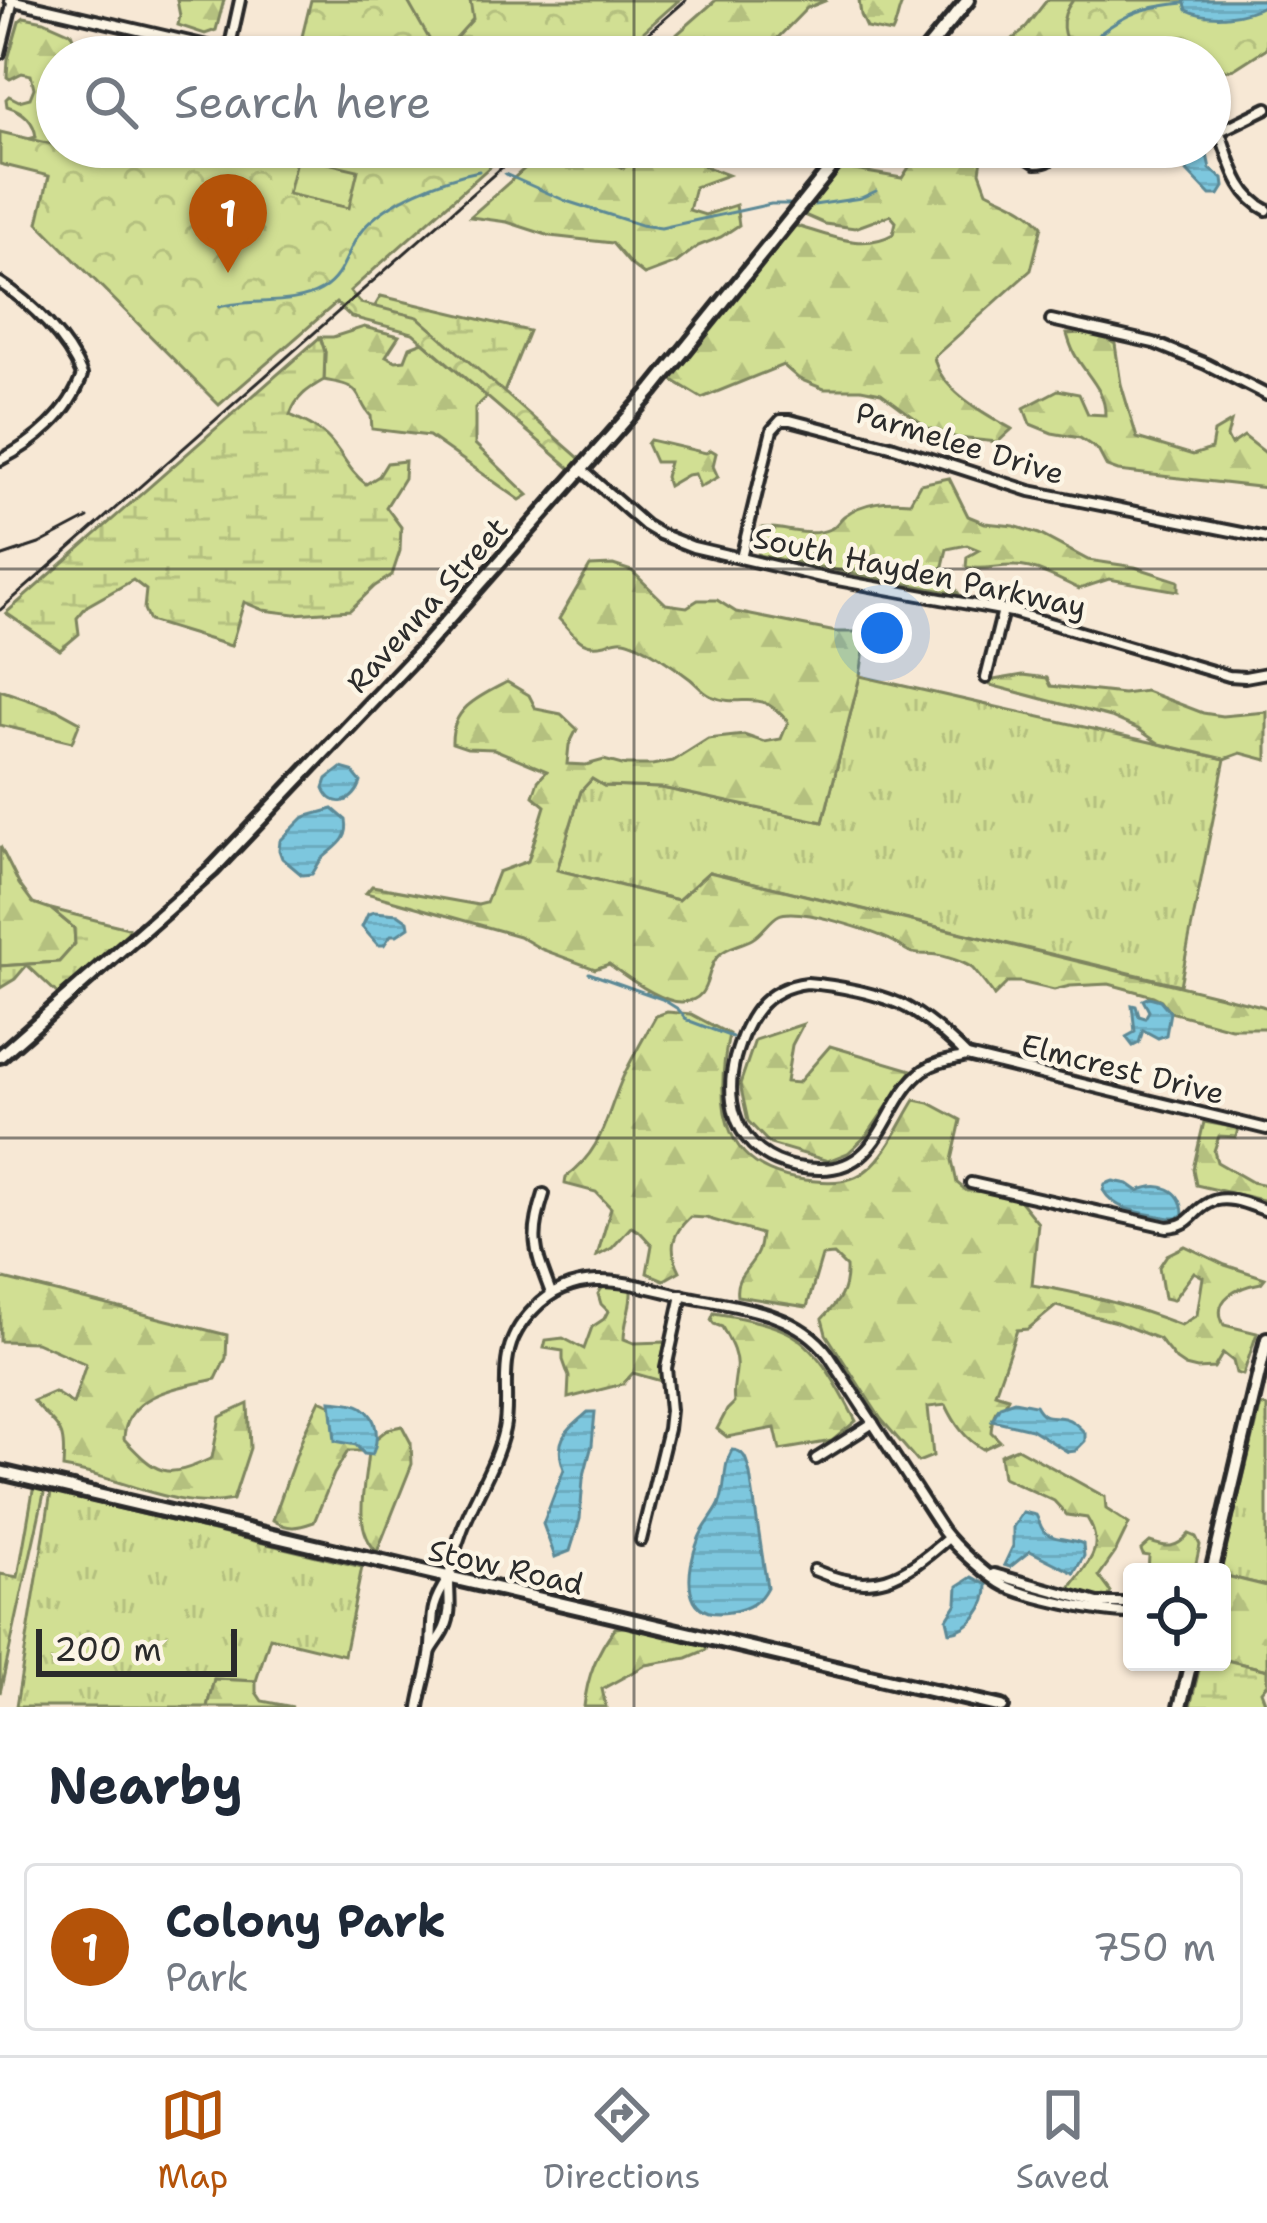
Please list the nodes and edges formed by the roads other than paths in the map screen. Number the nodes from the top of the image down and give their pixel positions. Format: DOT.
graph roads {
  1 [pos="12,0"];
  2 [pos="240,0"];
  3 [pos="968,0"];
  4 [pos="168,36"];
  5 [pos="232,36"];
  6 [pos="938,36"];
  7 [pos="0,52"];
  8 [pos="1267,108"];
  9 [pos="1231,126"];
  10 [pos="1231,167"];
  11 [pos="831,168"];
  12 [pos="1267,210"];
  13 [pos="0,283"];
  14 [pos="1051,320"];
  15 [pos="1267,395"];
  16 [pos="0,460"];
  17 [pos="582,470"];
  18 [pos="1267,538"];
  19 [pos="741,558"];
  20 [pos="1003,610"];
  21 [pos="1267,673"];
  22 [pos="986,678"];
  23 [pos="967,1056"];
  24 [pos="0,1057"];
  25 [pos="1267,1130"];
  26 [pos="971,1184"];
  27 [pos="544,1194"];
  28 [pos="1267,1211"];
  29 [pos="551,1293"];
  30 [pos="682,1295"];
  31 [pos="1267,1339"];
  32 [pos="873,1423"];
  33 [pos="816,1459"];
  34 [pos="0,1472"];
  35 [pos="948,1538"];
  36 [pos="641,1540"];
  37 [pos="1214,1563"];
  38 [pos="814,1570"];
  39 [pos="449,1578"];
  40 [pos="1123,1605"];
  41 [pos="1102,1607"];
  42 [pos="1123,1611"];
  43 [pos="431,1651"];
  44 [pos="1189,1671"];
  45 [pos="419,1707"];
  46 [pos="1002,1707"];
  47 [pos="1180,1707"];
  1 -- 4 [label="street"];
  1 -- 7 [label="street"];
  2 -- 5 [label="street"];
  3 -- 6 [label="street"];
  8 -- 9 [label="street"];
  10 -- 12 [label="street"];
  11 -- 17 [label="street, Ravenna Street"];
  13 -- 16 [label="street"];
  14 -- 15 [label="street"];
  17 -- 19 [label="street, South Hayden Parkway"];
  17 -- 24 [label="street, Ravenna Street"];
  18 -- 19 [label="street, Parmelee Drive"];
  19 -- 20 [label="street, South Hayden Parkway"];
  20 -- 21 [label="street, South Hayden Parkway"];
  20 -- 22 [label="street"];
  23 -- 23 [label="street, Elmcrest Drive"];
  23 -- 25 [label="street, Elmcrest Drive"];
  26 -- 28 [label="street"];
  27 -- 29 [label="street"];
  29 -- 30 [label="street"];
  29 -- 39 [label="street"];
  30 -- 32 [label="street"];
  30 -- 36 [label="street"];
  31 -- 37 [label="street"];
  32 -- 33 [label="street"];
  32 -- 35 [label="street"];
  34 -- 39 [label="street, Stow Road"];
  35 -- 38 [label="street"];
  35 -- 41 [label="street"];
  39 -- 43 [label="street"];
  39 -- 43 [label="street"];
  39 -- 46 [label="street, Stow Road"];
  40 -- 41 [label="street"];
  41 -- 42 [label="street"];
  43 -- 45 [label="street"];
  44 -- 47 [label="street"];
}
